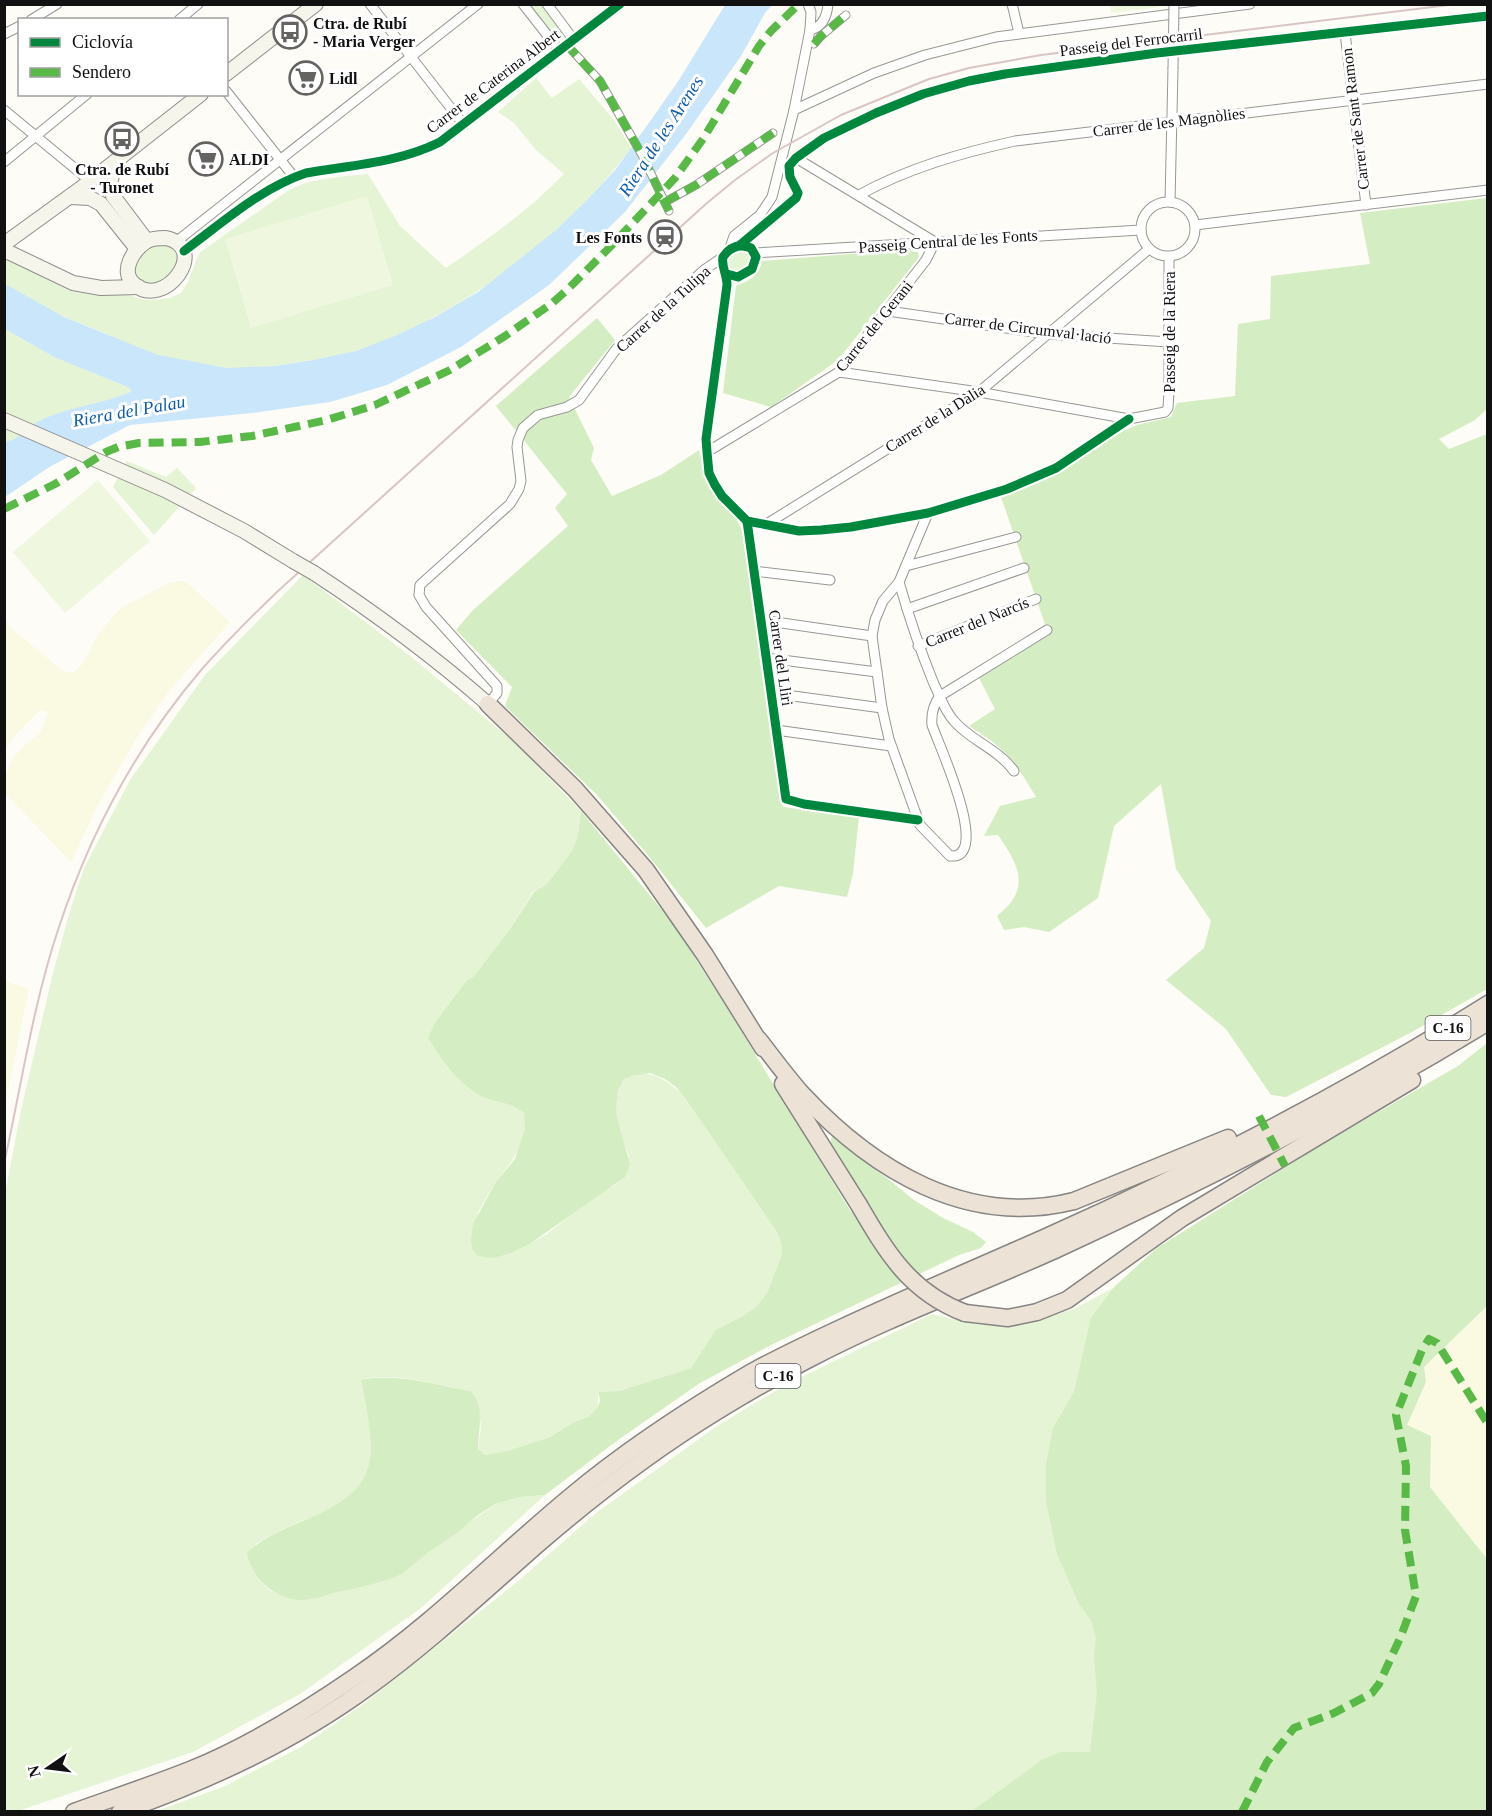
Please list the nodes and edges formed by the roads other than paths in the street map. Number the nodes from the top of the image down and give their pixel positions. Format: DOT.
graph roads {
  1 [pos="57,4"];
  2 [pos="304,4"];
  3 [pos="316,4"];
  4 [pos="370,4"];
  5 [pos="478,4"];
  6 [pos="523,4"];
  7 [pos="547,4"];
  8 [pos="620,4"];
  9 [pos="808,4"];
  10 [pos="828,4"];
  11 [pos="1012,4"];
  12 [pos="1174,4"];
  13 [pos="1250,4"];
  14 [pos="193,6"];
  15 [pos="846,15"];
  16 [pos="1488,16"];
  17 [pos="34,18"];
  18 [pos="181,18"];
  19 [pos="18,27"];
  20 [pos="810,30"];
  21 [pos="1019,33"];
  22 [pos="1345,33"];
  23 [pos="4,34"];
  24 [pos="566,44"];
  25 [pos="814,44"];
  26 [pos="411,57"];
  27 [pos="228,62"];
  28 [pos="228,72"];
  29 [pos="1488,84"];
  30 [pos="228,94"];
  31 [pos="85,96"];
  32 [pos="185,96"];
  33 [pos="198,96"];
  34 [pos="1353,99"];
  35 [pos="4,110"];
  36 [pos="794,110"];
  37 [pos="1171,121"];
  38 [pos="464,125"];
  39 [pos="772,133"];
  40 [pos="36,135"];
  41 [pos="796,158"];
  42 [pos="280,160"];
  43 [pos="4,162"];
  44 [pos="116,162"];
  45 [pos="84,176"];
  46 [pos="294,177"];
  47 [pos="1488,190"];
  48 [pos="859,195"];
  49 [pos="66,200"];
  50 [pos="664,200"];
  51 [pos="1170,202"];
  52 [pos="1366,205"];
  53 [pos="669,211"];
  54 [pos="33,222"];
  55 [pos="1195,225"];
  56 [pos="1141,230"];
  57 [pos="5,242"];
  58 [pos="935,242"];
  59 [pos="142,245"];
  60 [pos="740,245"];
  61 [pos="180,246"];
  62 [pos="1149,249"];
  63 [pos="755,253"];
  64 [pos="726,254"];
  65 [pos="1169,256"];
  66 [pos="128,267"];
  67 [pos="726,274"];
  68 [pos="107,287"];
  69 [pos="139,287"];
  70 [pos="888,311"];
  71 [pos="1047,334"];
  72 [pos="1169,342"];
  73 [pos="839,372"];
  74 [pos="979,392"];
  75 [pos="4,415"];
  76 [pos="1130,418"];
  77 [pos="4,420"];
  78 [pos="4,425"];
  79 [pos="25,429"];
  80 [pos="707,452"];
  81 [pos="928,513"];
  82 [pos="747,521"];
  83 [pos="765,525"];
  84 [pos="1016,537"];
  85 [pos="906,566"];
  86 [pos="1024,568"];
  87 [pos="754,571"];
  88 [pos="830,580"];
  89 [pos="898,582"];
  90 [pos="1036,599"];
  91 [pos="907,609"];
  92 [pos="761,620"];
  93 [pos="1047,630"];
  94 [pos="872,636"];
  95 [pos="918,646"];
  96 [pos="766,657"];
  97 [pos="877,672"];
  98 [pos="771,693"];
  99 [pos="940,696"];
  100 [pos="488,704"];
  101 [pos="882,708"];
  102 [pos="776,730"];
  103 [pos="891,746"];
  104 [pos="1014,771"];
  105 [pos="918,820"];
  106 [pos="1488,1004"];
  107 [pos="1488,1022"];
  108 [pos="1488,1034"];
  109 [pos="759,1040"];
  110 [pos="1339,1090"];
  111 [pos="74,1812"];
  112 [pos="120,1812"];
  1 -- 17 [label="street"];
  2 -- 27 [label="main road"];
  3 -- 28 [label="main road"];
  4 -- 26 [label="street"];
  5 -- 26 [label="street"];
  6 -- 24 [label="street"];
  7 -- 24 [label="street"];
  8 -- 24 [label="street, Carrer de Caterina Albert"];
  9 -- 20 [label="street"];
  10 -- 20 [label="street"];
  11 -- 21 [label="street"];
  12 -- 37 [label="street, bridge"];
  13 -- 21 [label="street, Passeig del Ferrocarril"];
  14 -- 18 [label="street"];
  15 -- 25 [label="street"];
  16 -- 22 [label="street, Passeig del Ferrocarril"];
  19 -- 23 [label="street"];
  20 -- 36 [label="street"];
  21 -- 36 [label="street, Passeig del Ferrocarril"];
  22 -- 34 [label="street, Carrer de Sant Ramon"];
  22 -- 41 [label="street, Passeig del Ferrocarril"];
  24 -- 38 [label="street, Carrer de Caterina Albert"];
  24 -- 50 [label="street"];
  26 -- 38 [label="street"];
  26 -- 42 [label="street"];
  29 -- 34 [label="street, Carrer de les Magnòlies"];
  30 -- 42 [label="street"];
  31 -- 40 [label="street"];
  32 -- 45 [label="main road"];
  33 -- 44 [label="main road"];
  34 -- 37 [label="street, Carrer de les Magnòlies"];
  34 -- 52 [label="street, Carrer de Sant Ramon"];
  35 -- 40 [label="street"];
  36 -- 64 [label="street"];
  37 -- 48 [label="street, Carrer de les Magnòlies"];
  37 -- 51 [label="street"];
  38 -- 46 [label="street, Carrer de Caterina Albert"];
  39 -- 50 [label="street"];
  40 -- 43 [label="street"];
  40 -- 45 [label="street"];
  41 -- 48 [label="street"];
  41 -- 60 [label="street"];
  42 -- 46 [label="street"];
  42 -- 61 [label="street"];
  44 -- 49 [label="main road"];
  44 -- 59 [label="main road"];
  45 -- 49 [label="main road"];
  45 -- 54 [label="main road"];
  46 -- 61 [label="street, Carrer de Caterina Albert"];
  47 -- 52 [label="street"];
  48 -- 58 [label="street"];
  49 -- 54 [label="main road"];
  49 -- 59 [label="main road"];
  50 -- 53 [label="street"];
  51 -- 55 [label="street"];
  51 -- 56 [label="street"];
  52 -- 55 [label="street"];
  54 -- 57 [label="main road"];
  55 -- 65 [label="street"];
  56 -- 58 [label="street, Passeig Central de les Fonts"];
  56 -- 62 [label="street"];
  57 -- 68 [label="main road"];
  58 -- 63 [label="street, Passeig Central de les Fonts"];
  58 -- 70 [label="street, Carrer del Gerani"];
  59 -- 61 [label="main road"];
  59 -- 66 [label="main road"];
  60 -- 63 [label="street"];
  60 -- 64 [label="street"];
  61 -- 69 [label="main road"];
  62 -- 65 [label="street"];
  62 -- 71 [label="street, Carrer de la Dàlia"];
  63 -- 67 [label="street"];
  64 -- 67 [label="street"];
  64 -- 100 [label="street, Carrer de la Tulipa"];
  65 -- 72 [label="street, Passeig de la Riera"];
  66 -- 68 [label="main road"];
  66 -- 69 [label="main road"];
  67 -- 80 [label="street"];
  68 -- 69 [label="main road"];
  70 -- 71 [label="street, Carrer de Circumval·lació"];
  70 -- 73 [label="street, Carrer del Gerani"];
  71 -- 72 [label="street, Carrer de Circumval·lació"];
  71 -- 74 [label="street, Carrer de la Dàlia"];
  72 -- 76 [label="street, Passeig de la Riera"];
  73 -- 74 [label="street"];
  73 -- 80 [label="street, Carrer del Gerani"];
  74 -- 76 [label="street"];
  74 -- 83 [label="street, Carrer de la Dàlia"];
  75 -- 79 [label="main road"];
  76 -- 81 [label="street"];
  77 -- 79 [label="main road"];
  78 -- 79 [label="main road"];
  79 -- 100 [label="main road, bridge"];
  80 -- 82 [label="street"];
  81 -- 83 [label="street"];
  81 -- 85 [label="street"];
  82 -- 83 [label="street"];
  82 -- 87 [label="street, Carrer del Lliri"];
  84 -- 85 [label="street"];
  85 -- 89 [label="street"];
  86 -- 91 [label="street"];
  87 -- 88 [label="street"];
  87 -- 92 [label="street, Carrer del Lliri"];
  89 -- 91 [label="street"];
  89 -- 94 [label="street"];
  90 -- 95 [label="street, Carrer del Narcís"];
  91 -- 95 [label="street"];
  92 -- 94 [label="street"];
  92 -- 96 [label="street, Carrer del Lliri"];
  93 -- 99 [label="street"];
  94 -- 97 [label="street"];
  95 -- 99 [label="street"];
  96 -- 97 [label="street"];
  96 -- 98 [label="street, Carrer del Lliri"];
  97 -- 101 [label="street"];
  98 -- 101 [label="street"];
  98 -- 102 [label="street, Carrer del Lliri"];
  99 -- 104 [label="street"];
  99 -- 105 [label="street"];
  100 -- 109 [label="highway"];
  101 -- 103 [label="street"];
  102 -- 103 [label="street"];
  102 -- 105 [label="street, Carrer del Lliri"];
  103 -- 105 [label="street"];
  106 -- 110 [label="highway, C-16"];
  107 -- 112 [label="highway, C-16"];
  108 -- 109 [label="highway, bridge"];
  109 -- 110 [label="highway"];
  110 -- 111 [label="highway, C-16"];
}
